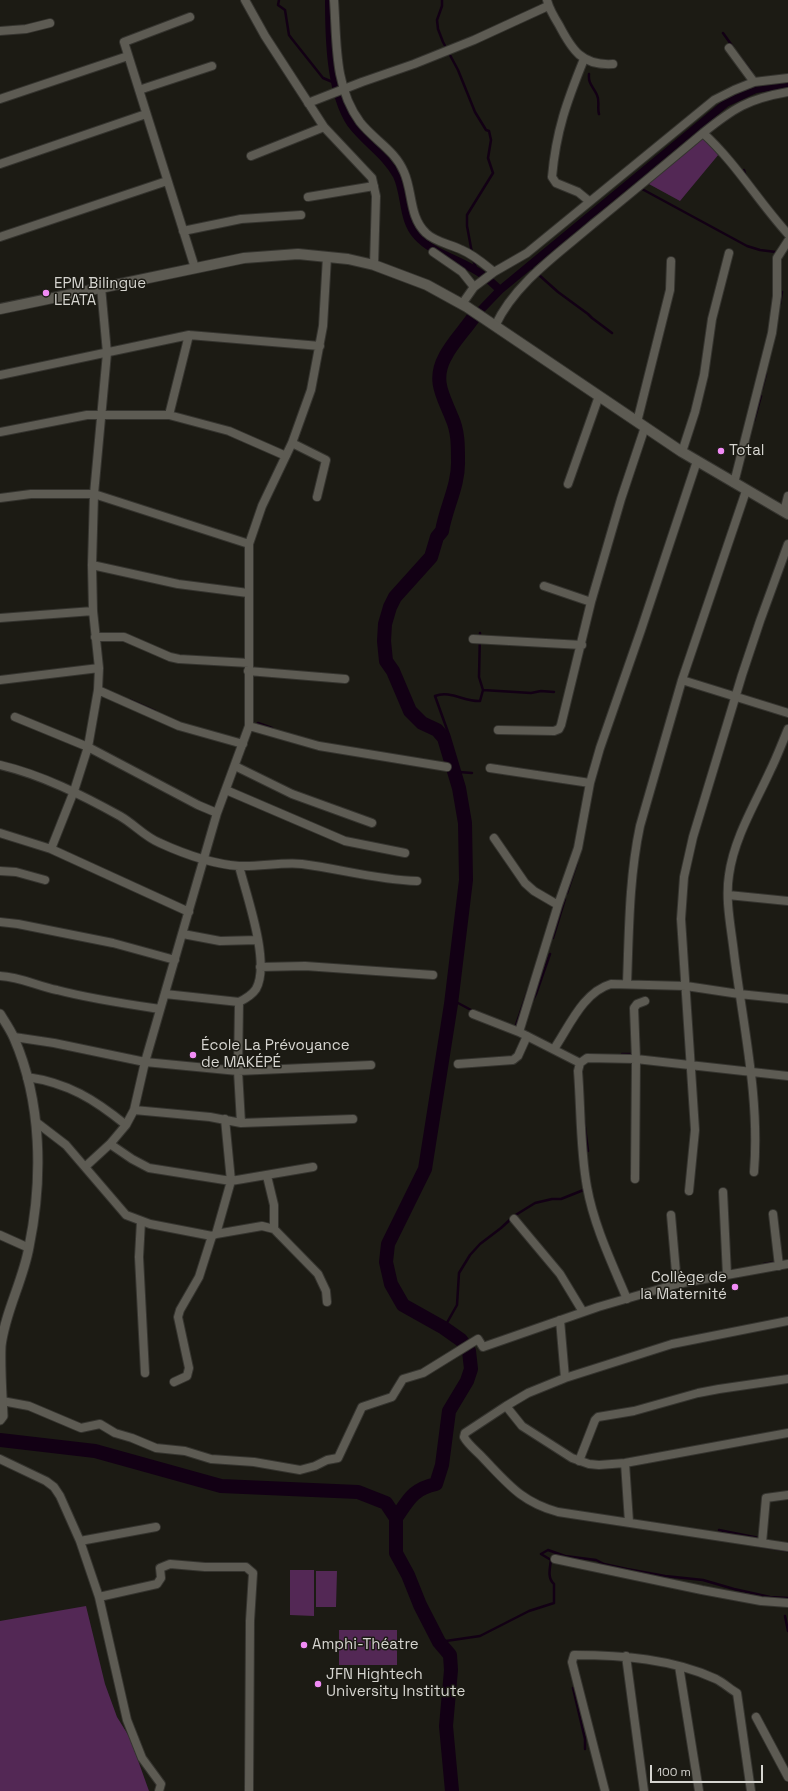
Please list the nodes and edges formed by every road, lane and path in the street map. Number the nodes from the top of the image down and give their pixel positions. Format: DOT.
graph roads {
  1 [pos="245,0"];
  2 [pos="334,0"];
  3 [pos="548,3"];
  4 [pos="190,17"];
  5 [pos="50,23"];
  6 [pos="0,31"];
  7 [pos="728,48"];
  8 [pos="128,56"];
  9 [pos="584,60"];
  10 [pos="613,64"];
  11 [pos="212,66"];
  12 [pos="788,78"];
  13 [pos="754,82"];
  14 [pos="139,90"];
  15 [pos="343,90"];
  16 [pos="788,92"];
  17 [pos="0,99"];
  18 [pos="308,103"];
  19 [pos="146,114"];
  20 [pos="324,127"];
  21 [pos="703,133"];
  22 [pos="251,156"];
  23 [pos="0,164"];
  24 [pos="167,181"];
  25 [pos="374,186"];
  26 [pos="308,197"];
  27 [pos="589,201"];
  28 [pos="302,214"];
  29 [pos="183,231"];
  30 [pos="788,234"];
  31 [pos="0,236"];
  32 [pos="788,241"];
  33 [pos="433,252"];
  34 [pos="729,253"];
  35 [pos="327,257"];
  36 [pos="672,261"];
  37 [pos="374,265"];
  38 [pos="194,268"];
  39 [pos="494,272"];
  40 [pos="474,286"];
  41 [pos="101,287"];
  42 [pos="464,305"];
  43 [pos="0,309"];
  44 [pos="492,324"];
  45 [pos="189,336"];
  46 [pos="320,346"];
  47 [pos="107,353"];
  48 [pos="0,375"];
  49 [pos="599,396"];
  50 [pos="102,415"];
  51 [pos="169,415"];
  52 [pos="641,424"];
  53 [pos="0,432"];
  54 [pos="292,443"];
  55 [pos="682,452"];
  56 [pos="286,456"];
  57 [pos="697,461"];
  58 [pos="734,483"];
  59 [pos="568,484"];
  60 [pos="746,491"];
  61 [pos="94,494"];
  62 [pos="788,496"];
  63 [pos="317,497"];
  64 [pos="0,498"];
  65 [pos="786,513"];
  66 [pos="249,544"];
  67 [pos="788,544"];
  68 [pos="92,565"];
  69 [pos="544,586"];
  70 [pos="248,593"];
  71 [pos="591,602"];
  72 [pos="93,611"];
  73 [pos="0,618"];
  74 [pos="95,637"];
  75 [pos="473,639"];
  76 [pos="582,645"];
  77 [pos="249,667"];
  78 [pos="99,668"];
  79 [pos="345,679"];
  80 [pos="0,680"];
  81 [pos="682,680"];
  82 [pos="98,690"];
  83 [pos="736,698"];
  84 [pos="788,713"];
  85 [pos="15,717"];
  86 [pos="249,726"];
  87 [pos="788,729"];
  88 [pos="498,730"];
  89 [pos="243,744"];
  90 [pos="88,747"];
  91 [pos="0,765"];
  92 [pos="235,766"];
  93 [pos="447,767"];
  94 [pos="490,768"];
  95 [pos="590,783"];
  96 [pos="226,790"];
  97 [pos="74,791"];
  98 [pos="217,813"];
  99 [pos="372,823"];
  100 [pos="0,833"];
  101 [pos="494,838"];
  102 [pos="50,849"];
  103 [pos="405,854"];
  104 [pos="204,859"];
  105 [pos="239,866"];
  106 [pos="0,871"];
  107 [pos="45,880"];
  108 [pos="416,881"];
  109 [pos="728,895"];
  110 [pos="788,901"];
  111 [pos="558,905"];
  112 [pos="189,912"];
  113 [pos="0,922"];
  114 [pos="183,934"];
  115 [pos="258,940"];
  116 [pos="175,960"];
  117 [pos="260,967"];
  118 [pos="433,975"];
  119 [pos="0,976"];
  120 [pos="628,984"];
  121 [pos="686,986"];
  122 [pos="165,994"];
  123 [pos="739,994"];
  124 [pos="788,999"];
  125 [pos="645,1001"];
  126 [pos="239,1002"];
  127 [pos="160,1010"];
  128 [pos="0,1014"];
  129 [pos="473,1014"];
  130 [pos="523,1034"];
  131 [pos="14,1036"];
  132 [pos="554,1050"];
  133 [pos="636,1059"];
  134 [pos="146,1062"];
  135 [pos="580,1063"];
  136 [pos="458,1064"];
  137 [pos="691,1064"];
  138 [pos="371,1065"];
  139 [pos="238,1071"];
  140 [pos="752,1072"];
  141 [pos="788,1076"];
  142 [pos="27,1077"];
  143 [pos="134,1110"];
  144 [pos="353,1119"];
  145 [pos="225,1120"];
  146 [pos="36,1122"];
  147 [pos="241,1123"];
  148 [pos="126,1125"];
  149 [pos="110,1144"];
  150 [pos="86,1166"];
  151 [pos="313,1167"];
  152 [pos="754,1172"];
  153 [pos="267,1176"];
  154 [pos="635,1179"];
  155 [pos="231,1181"];
  156 [pos="688,1191"];
  157 [pos="723,1192"];
  158 [pos="773,1214"];
  159 [pos="670,1215"];
  160 [pos="514,1219"];
  161 [pos="141,1221"];
  162 [pos="274,1229"];
  163 [pos="0,1235"];
  164 [pos="214,1235"];
  165 [pos="29,1248"];
  166 [pos="788,1264"];
  167 [pos="779,1266"];
  168 [pos="727,1275"];
  169 [pos="678,1284"];
  170 [pos="627,1299"];
  171 [pos="327,1302"];
  172 [pos="583,1312"];
  173 [pos="560,1320"];
  174 [pos="788,1321"];
  175 [pos="1,1348"];
  176 [pos="0,1365"];
  177 [pos="145,1373"];
  178 [pos="565,1378"];
  179 [pos="788,1378"];
  180 [pos="174,1382"];
  181 [pos="2,1402"];
  182 [pos="506,1406"];
  183 [pos="1,1418"];
  184 [pos="788,1432"];
  185 [pos="0,1459"];
  186 [pos="579,1461"];
  187 [pos="625,1464"];
  188 [pos="788,1495"];
  189 [pos="629,1522"];
  190 [pos="156,1527"];
  191 [pos="80,1541"];
  192 [pos="762,1543"];
  193 [pos="788,1547"];
  194 [pos="555,1559"];
  195 [pos="99,1596"];
  196 [pos="788,1604"];
  197 [pos="626,1656"];
  198 [pos="679,1666"];
  199 [pos="756,1717"];
  200 [pos="788,1777"];
  201 [pos="159,1791"];
  202 [pos="249,1791"];
  203 [pos="605,1791"];
  204 [pos="644,1791"];
  205 [pos="699,1791"];
  206 [pos="751,1791"];
  1 -- 18 [label="street"];
  2 -- 15 [label="street"];
  3 -- 9 [label="street"];
  3 -- 15 [label="street"];
  4 -- 8 [label="street"];
  5 -- 6 [label="street"];
  7 -- 13 [label="street"];
  8 -- 14 [label="street"];
  8 -- 17 [label="street"];
  9 -- 10 [label="street"];
  9 -- 27 [label="street"];
  11 -- 14 [label="street"];
  12 -- 13 [label="street"];
  13 -- 27 [label="street"];
  14 -- 19 [label="street"];
  15 -- 18 [label="street"];
  15 -- 39 [label="street"];
  16 -- 21 [label="street"];
  18 -- 20 [label="street"];
  19 -- 23 [label="street"];
  19 -- 24 [label="street"];
  20 -- 22 [label="street"];
  20 -- 25 [label="street"];
  21 -- 30 [label="street"];
  21 -- 44 [label="street"];
  24 -- 29 [label="street"];
  24 -- 31 [label="street"];
  25 -- 26 [label="street"];
  25 -- 37 [label="street"];
  27 -- 39 [label="street"];
  28 -- 29 [label="street"];
  29 -- 38 [label="street"];
  32 -- 58 [label="street"];
  33 -- 40 [label="street"];
  34 -- 55 [label="street"];
  35 -- 37 [label="main road"];
  35 -- 38 [label="main road"];
  35 -- 46 [label="street"];
  36 -- 52 [label="street"];
  37 -- 42 [label="main road"];
  38 -- 41 [label="main road"];
  39 -- 40 [label="street"];
  40 -- 42 [label="street"];
  41 -- 43 [label="main road"];
  41 -- 47 [label="street"];
  42 -- 44 [label="main road"];
  44 -- 49 [label="main road"];
  45 -- 46 [label="street"];
  45 -- 47 [label="street"];
  45 -- 51 [label="street"];
  46 -- 54 [label="street"];
  47 -- 48 [label="street"];
  47 -- 50 [label="street"];
  49 -- 52 [label="main road"];
  49 -- 59 [label="street"];
  50 -- 51 [label="street"];
  50 -- 53 [label="street"];
  50 -- 61 [label="street"];
  51 -- 56 [label="street"];
  52 -- 55 [label="main road"];
  52 -- 71 [label="street"];
  54 -- 56 [label="street"];
  54 -- 63 [label="street"];
  55 -- 57 [label="main road"];
  56 -- 66 [label="street"];
  57 -- 58 [label="main road"];
  57 -- 95 [label="street"];
  58 -- 60 [label="main road"];
  60 -- 65 [label="main road"];
  60 -- 81 [label="street"];
  61 -- 64 [label="street"];
  61 -- 66 [label="street"];
  61 -- 68 [label="street"];
  62 -- 65 [label="street"];
  66 -- 70 [label="street"];
  67 -- 83 [label="street"];
  68 -- 70 [label="street"];
  68 -- 72 [label="street"];
  69 -- 71 [label="street"];
  70 -- 77 [label="street"];
  71 -- 76 [label="street"];
  72 -- 73 [label="street"];
  72 -- 74 [label="street"];
  74 -- 77 [label="street"];
  74 -- 78 [label="street"];
  75 -- 76 [label="street"];
  76 -- 88 [label="street"];
  77 -- 79 [label="street"];
  77 -- 86 [label="street"];
  78 -- 80 [label="street"];
  78 -- 82 [label="street"];
  81 -- 83 [label="street"];
  81 -- 120 [label="street"];
  82 -- 89 [label="street"];
  82 -- 90 [label="street"];
  83 -- 84 [label="street"];
  83 -- 121 [label="street"];
  85 -- 90 [label="street"];
  86 -- 89 [label="street"];
  86 -- 93 [label="street"];
  87 -- 109 [label="street"];
  89 -- 92 [label="street"];
  90 -- 97 [label="street"];
  90 -- 98 [label="street"];
  91 -- 97 [label="street"];
  92 -- 96 [label="street"];
  92 -- 99 [label="street"];
  94 -- 95 [label="street"];
  95 -- 111 [label="street"];
  96 -- 98 [label="street"];
  96 -- 103 [label="street"];
  97 -- 102 [label="street"];
  97 -- 104 [label="street"];
  98 -- 104 [label="street"];
  100 -- 102 [label="street"];
  101 -- 111 [label="street"];
  102 -- 112 [label="street"];
  104 -- 105 [label="street"];
  104 -- 112 [label="street"];
  105 -- 108 [label="street"];
  105 -- 115 [label="street"];
  106 -- 107 [label="street"];
  109 -- 110 [label="street"];
  109 -- 123 [label="street"];
  111 -- 130 [label="street"];
  112 -- 114 [label="street"];
  113 -- 116 [label="street"];
  114 -- 115 [label="street"];
  114 -- 116 [label="street"];
  115 -- 117 [label="street"];
  116 -- 122 [label="street"];
  117 -- 118 [label="street"];
  117 -- 126 [label="street"];
  119 -- 127 [label="street"];
  120 -- 121 [label="street"];
  120 -- 132 [label="street"];
  121 -- 123 [label="street"];
  121 -- 137 [label="street"];
  122 -- 126 [label="street"];
  122 -- 127 [label="street"];
  123 -- 124 [label="street"];
  123 -- 140 [label="street"];
  125 -- 133 [label="street"];
  126 -- 139 [label="street"];
  127 -- 134 [label="street"];
  128 -- 131 [label="street"];
  129 -- 130 [label="street"];
  130 -- 132 [label="street"];
  130 -- 136 [label="street"];
  131 -- 134 [label="street"];
  131 -- 142 [label="street"];
  132 -- 135 [label="street"];
  133 -- 135 [label="street"];
  133 -- 137 [label="street"];
  133 -- 154 [label="street"];
  134 -- 139 [label="street"];
  134 -- 143 [label="street"];
  135 -- 170 [label="street"];
  137 -- 140 [label="street"];
  137 -- 156 [label="street"];
  138 -- 139 [label="street"];
  139 -- 147 [label="street"];
  140 -- 141 [label="street"];
  140 -- 152 [label="street"];
  142 -- 146 [label="street"];
  142 -- 148 [label="street"];
  143 -- 145 [label="street"];
  143 -- 148 [label="street"];
  144 -- 147 [label="street"];
  145 -- 147 [label="street"];
  145 -- 155 [label="street"];
  146 -- 150 [label="street"];
  146 -- 165 [label="street"];
  148 -- 149 [label="street"];
  149 -- 150 [label="street"];
  149 -- 155 [label="street"];
  150 -- 161 [label="street"];
  151 -- 153 [label="street"];
  153 -- 155 [label="street"];
  153 -- 162 [label="street"];
  155 -- 164 [label="street"];
  157 -- 168 [label="street"];
  158 -- 167 [label="street"];
  159 -- 169 [label="street"];
  160 -- 172 [label="street"];
  161 -- 164 [label="street"];
  161 -- 177 [label="street"];
  162 -- 164 [label="street"];
  162 -- 171 [label="street"];
  163 -- 165 [label="street"];
  164 -- 180 [label="street"];
  165 -- 175 [label="street"];
  166 -- 167 [label="street"];
  167 -- 168 [label="street"];
  168 -- 169 [label="street"];
  169 -- 170 [label="street"];
  170 -- 172 [label="street"];
  172 -- 173 [label="street"];
  173 -- 178 [label="street"];
  173 -- 181 [label="street"];
  174 -- 178 [label="street"];
  175 -- 176 [label="street"];
  176 -- 181 [label="street"];
  178 -- 182 [label="street"];
  179 -- 186 [label="street"];
  181 -- 183 [label="street"];
  182 -- 186 [label="street"];
  182 -- 189 [label="street"];
  184 -- 187 [label="street"];
  185 -- 191 [label="street"];
  186 -- 187 [label="street"];
  187 -- 189 [label="street"];
  188 -- 192 [label="street"];
  189 -- 192 [label="street"];
  190 -- 191 [label="street"];
  191 -- 195 [label="street"];
  192 -- 193 [label="street"];
  194 -- 196 [label="street"];
  195 -- 201 [label="street"];
  195 -- 202 [label="street"];
  197 -- 198 [label="street"];
  197 -- 203 [label="street"];
  197 -- 204 [label="street"];
  198 -- 205 [label="street"];
  198 -- 206 [label="street"];
  199 -- 200 [label="street"];
}
